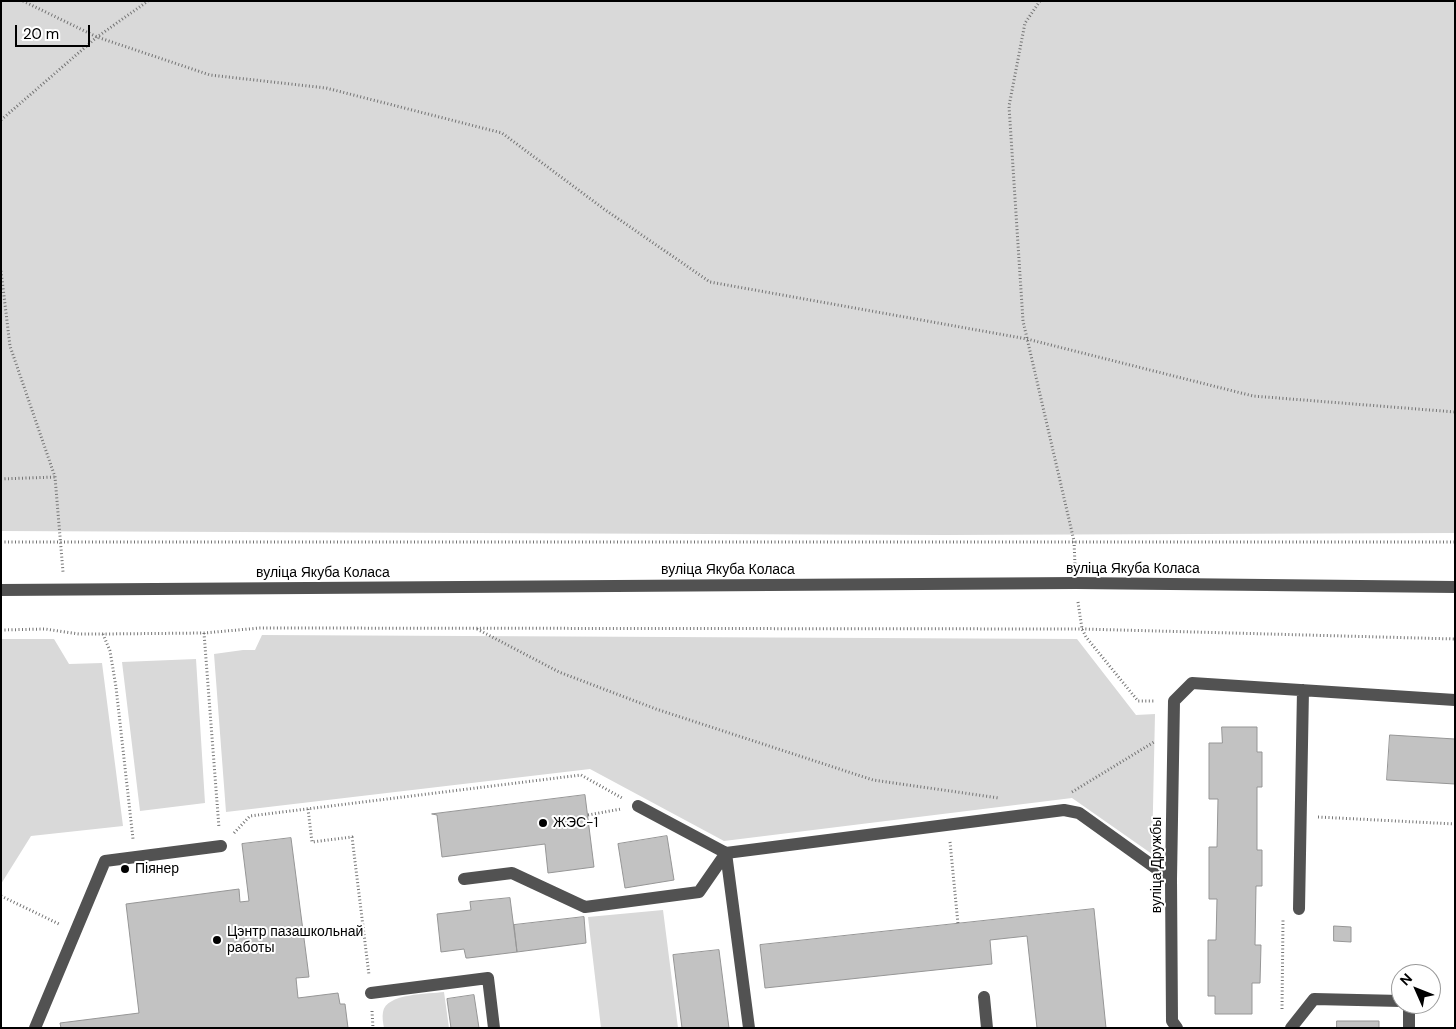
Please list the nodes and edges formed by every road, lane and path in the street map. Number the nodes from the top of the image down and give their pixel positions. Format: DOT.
graph roads {
  1 [pos="23,1"];
  2 [pos="148,1"];
  3 [pos="1040,1"];
  4 [pos="97,37"];
  5 [pos="1,120"];
  6 [pos="1,271"];
  7 [pos="1027,339"];
  8 [pos="1455,412"];
  9 [pos="55,477"];
  10 [pos="1,479"];
  11 [pos="60,540"];
  12 [pos="1074,541"];
  13 [pos="1,542"];
  14 [pos="1455,542"];
  15 [pos="1455,587"];
  16 [pos="65,589"];
  17 [pos="1,590"];
  18 [pos="476,628"];
  19 [pos="1,630"];
  20 [pos="204,633"];
  21 [pos="103,634"];
  22 [pos="1086,637"];
  23 [pos="1455,639"];
  24 [pos="1303,690"];
  25 [pos="1455,700"];
  26 [pos="1138,701"];
  27 [pos="1174,730"];
  28 [pos="1068,795"];
  29 [pos="1006,799"];
  30 [pos="638,806"];
  31 [pos="308,809"];
  32 [pos="588,815"];
  33 [pos="1301,816"];
  34 [pos="218,824"];
  35 [pos="948,824"];
  36 [pos="1455,824"];
  37 [pos="133,838"];
  38 [pos="221,846"];
  39 [pos="726,853"];
  40 [pos="464,879"];
  41 [pos="1171,879"];
  42 [pos="1,896"];
  43 [pos="1299,909"];
  44 [pos="1284,912"];
  45 [pos="958,924"];
  46 [pos="76,932"];
  47 [pos="371,993"];
  48 [pos="984,996"];
  49 [pos="1391,1001"];
  50 [pos="1408,1014"];
  51 [pos="1281,1019"];
  52 [pos="35,1028"];
  53 [pos="373,1028"];
  54 [pos="494,1028"];
  55 [pos="749,1028"];
  56 [pos="987,1028"];
  57 [pos="1177,1028"];
  58 [pos="1291,1028"];
  59 [pos="1409,1028"];
  1 -- 4 [label="path"];
  2 -- 4 [label="path"];
  3 -- 7 [label="path"];
  4 -- 5 [label="path"];
  4 -- 7 [label="path"];
  6 -- 9 [label="path"];
  7 -- 8 [label="path"];
  7 -- 12 [label="path"];
  9 -- 10 [label="path"];
  9 -- 11 [label="path"];
  11 -- 12 [label="path"];
  11 -- 13 [label="path"];
  11 -- 16 [label="path"];
  12 -- 14 [label="path"];
  15 -- 16 [label="street, вуліца Якуба Коласа"];
  16 -- 17 [label="street, вуліца Якуба Коласа"];
  18 -- 20 [label="path"];
  18 -- 23 [label="path"];
  18 -- 29 [label="path"];
  19 -- 21 [label="path"];
  20 -- 21 [label="path"];
  20 -- 34 [label="path"];
  21 -- 37 [label="path"];
  22 -- 26 [label="path"];
  24 -- 25 [label="street"];
  24 -- 27 [label="street, вуліца Дружбы"];
  24 -- 33 [label="street"];
  27 -- 28 [label="path"];
  27 -- 41 [label="street, вуліца Дружбы"];
  30 -- 31 [label="path"];
  30 -- 32 [label="path"];
  30 -- 39 [label="street"];
  31 -- 38 [label="path"];
  31 -- 47 [label="path"];
  33 -- 36 [label="path"];
  33 -- 43 [label="street"];
  35 -- 39 [label="street"];
  35 -- 41 [label="street"];
  35 -- 45 [label="path"];
  38 -- 46 [label="street"];
  39 -- 40 [label="street"];
  39 -- 55 [label="street"];
  41 -- 57 [label="street, вуліца Дружбы"];
  42 -- 46 [label="path"];
  44 -- 51 [label="path"];
  46 -- 52 [label="street"];
  47 -- 53 [label="path"];
  47 -- 54 [label="street"];
  48 -- 56 [label="street"];
  49 -- 58 [label="street"];
  50 -- 59 [label="street"];
}
